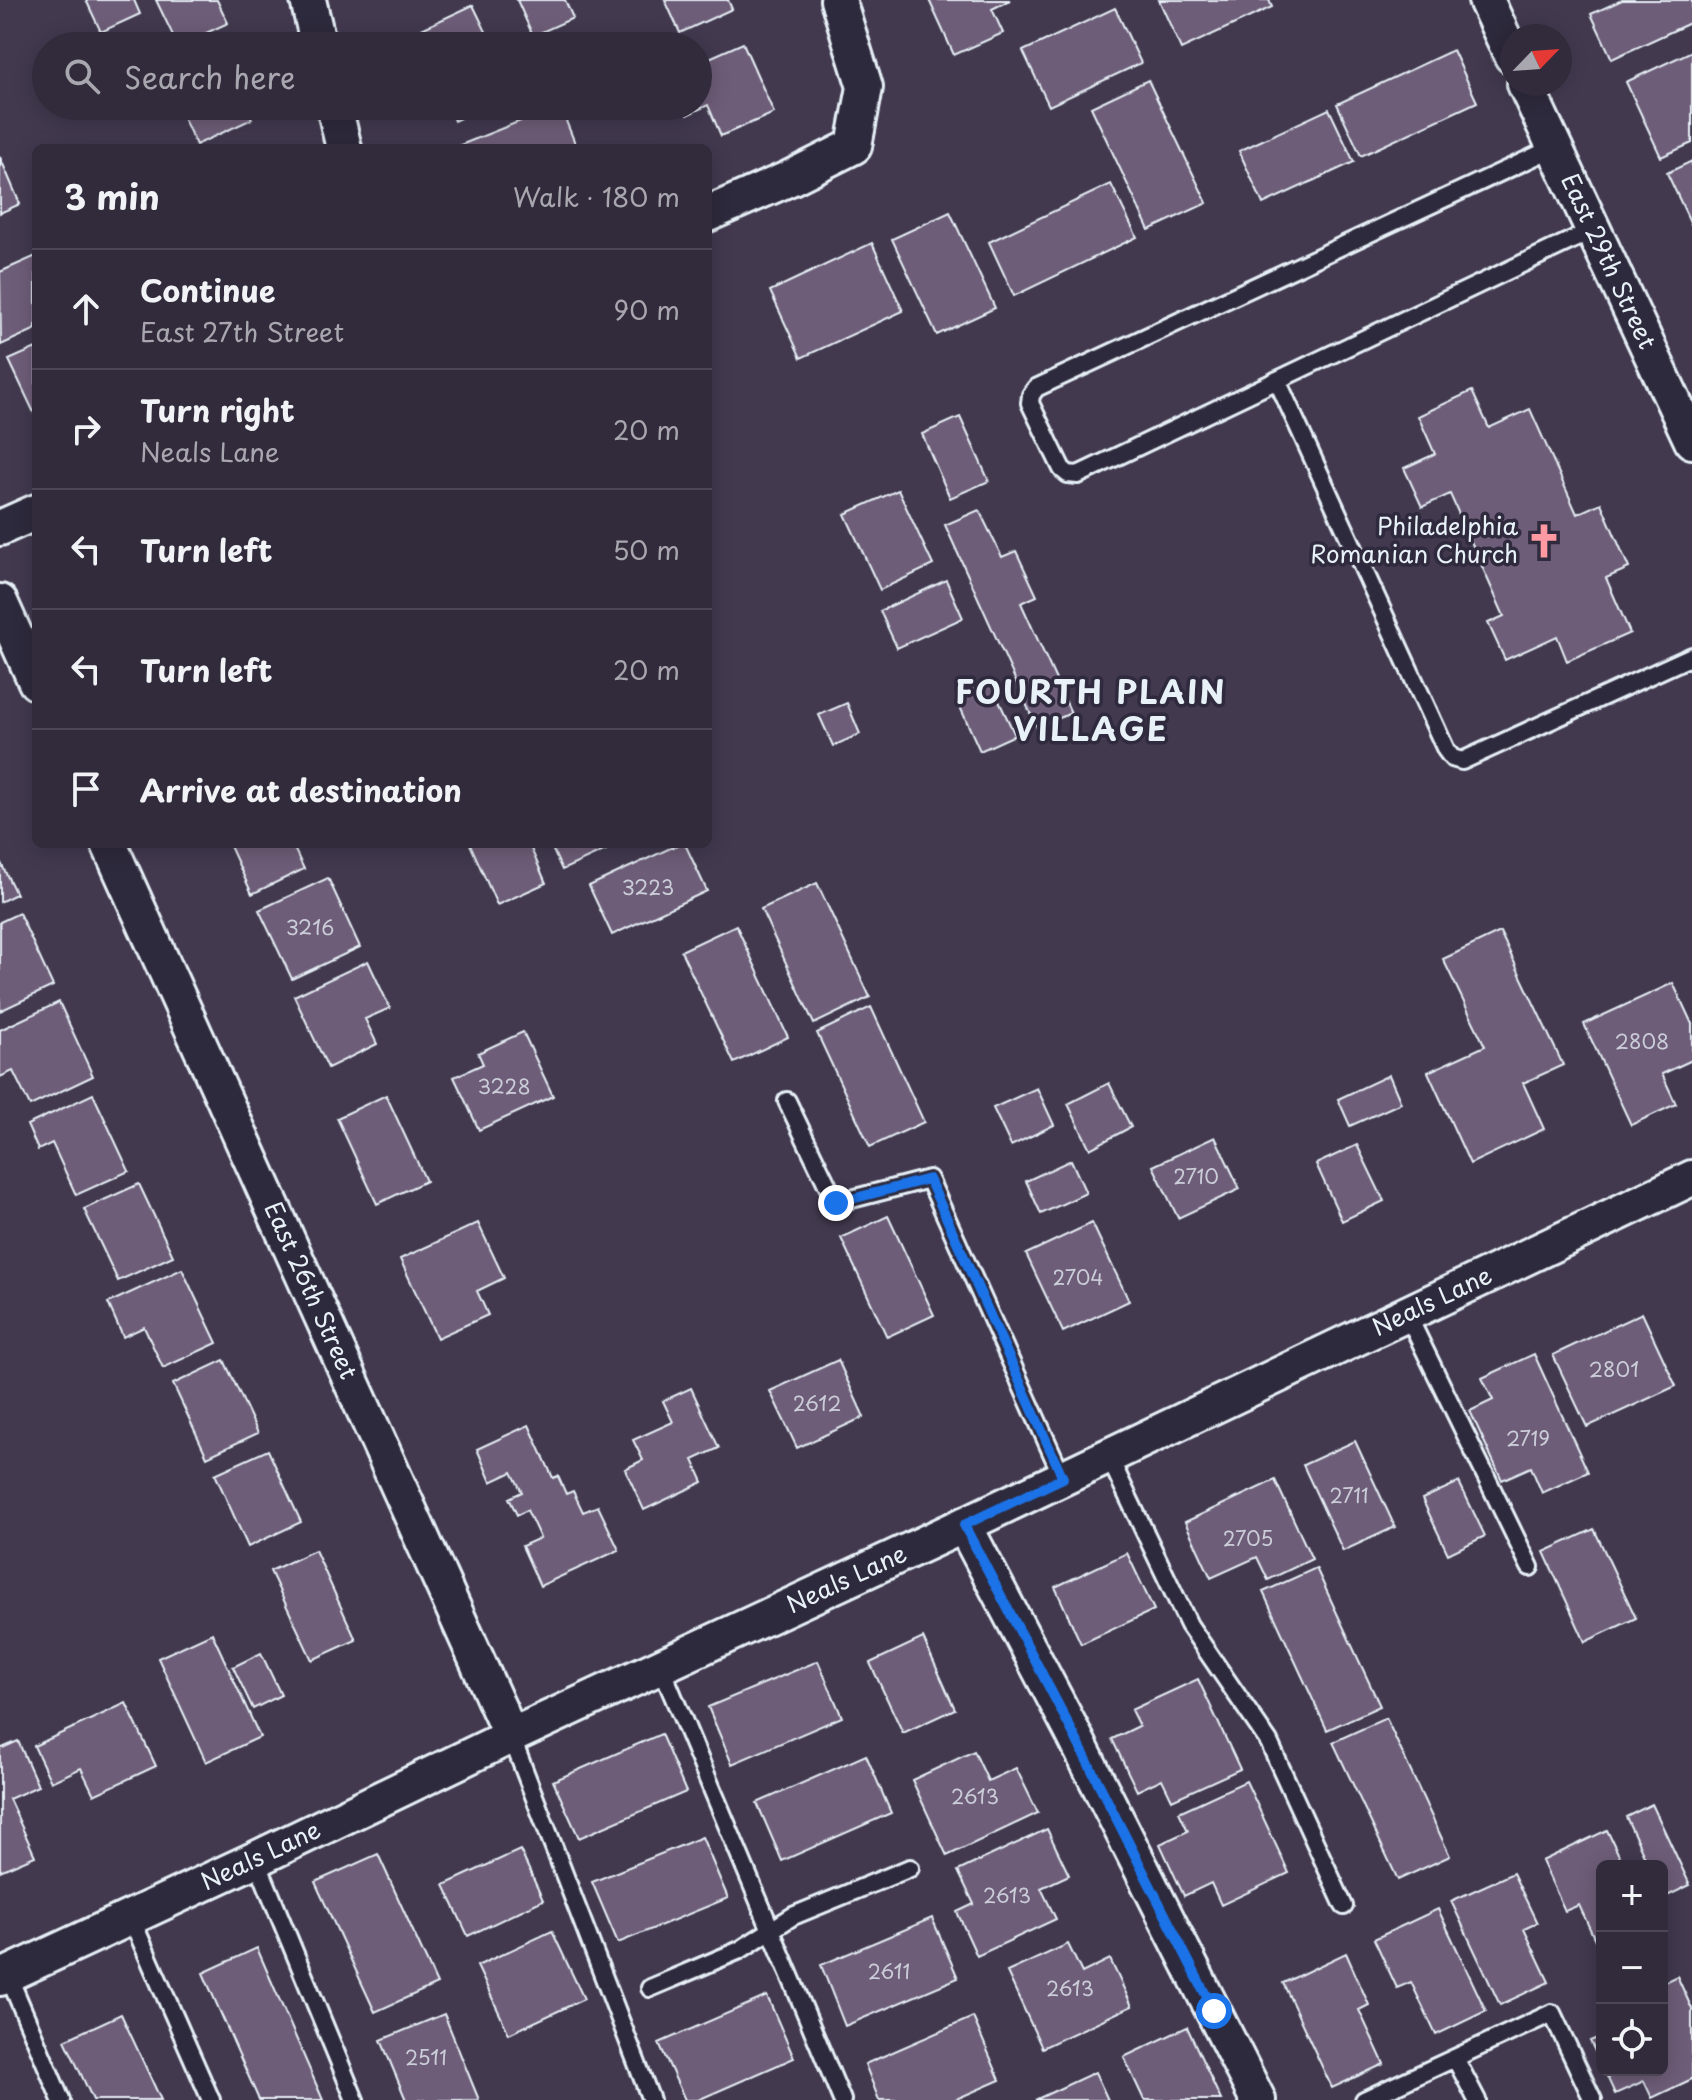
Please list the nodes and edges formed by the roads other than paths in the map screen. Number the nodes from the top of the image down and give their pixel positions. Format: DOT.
graph roads {
  1 [pos="308,0"];
  2 [pos="838,0"];
  3 [pos="1486,0"];
  4 [pos="1500,30"];
  5 [pos="316,32"];
  6 [pos="1531,96"];
  7 [pos="337,120"];
  8 [pos="343,144"];
  9 [pos="1555,147"];
  10 [pos="712,212"];
  11 [pos="1593,230"];
  12 [pos="1277,380"];
  13 [pos="1692,441"];
  14 [pos="32,514"];
  15 [pos="0,528"];
  16 [pos="0,602"];
  17 [pos="1692,656"];
  18 [pos="32,673"];
  19 [pos="111,848"];
  20 [pos="787,1101"];
  21 [pos="1692,1178"];
  22 [pos="1407,1314"];
  23 [pos="1109,1457"];
  24 [pos="1063,1478"];
  25 [pos="964,1525"];
  26 [pos="1530,1567"];
  27 [pos="661,1667"];
  28 [pos="511,1736"];
  29 [pos="256,1859"];
  30 [pos="910,1868"];
  31 [pos="1344,1906"];
  32 [pos="131,1918"];
  33 [pos="771,1931"];
  34 [pos="4,1976"];
  35 [pos="650,1988"];
  36 [pos="1455,2058"];
  37 [pos="61,2100"];
  38 [pos="211,2100"];
  39 [pos="355,2100"];
  40 [pos="651,2100"];
  41 [pos="842,2100"];
  42 [pos="1258,2100"];
  43 [pos="1364,2100"];
  44 [pos="1477,2100"];
  45 [pos="1593,2100"];
  1 -- 5 [label="street"];
  2 -- 10 [label="street"];
  3 -- 4 [label="street"];
  6 -- 9 [label="street, East 29th Street"];
  7 -- 8 [label="street"];
  9 -- 11 [label="street, East 29th Street"];
  9 -- 12 [label="lane"];
  11 -- 12 [label="lane"];
  11 -- 13 [label="street, East 29th Street"];
  12 -- 17 [label="lane"];
  14 -- 15 [label="street"];
  16 -- 18 [label="street"];
  19 -- 28 [label="street, East 26th Street"];
  20 -- 24 [label="lane"];
  21 -- 22 [label="street, Neals Lane"];
  22 -- 23 [label="street, Neals Lane"];
  22 -- 26 [label="lane"];
  23 -- 24 [label="street, Neals Lane"];
  23 -- 31 [label="lane"];
  24 -- 25 [label="street, Neals Lane"];
  25 -- 27 [label="street, Neals Lane"];
  25 -- 42 [label="street"];
  27 -- 28 [label="street, Neals Lane"];
  27 -- 33 [label="lane"];
  28 -- 29 [label="street, Neals Lane"];
  28 -- 40 [label="lane"];
  29 -- 32 [label="street, Neals Lane"];
  29 -- 39 [label="lane"];
  30 -- 33 [label="lane"];
  32 -- 34 [label="street, Neals Lane"];
  32 -- 38 [label="lane"];
  33 -- 35 [label="lane"];
  33 -- 41 [label="lane"];
  34 -- 37 [label="lane"];
  36 -- 43 [label="lane"];
  36 -- 44 [label="lane"];
  36 -- 45 [label="lane"];
}
